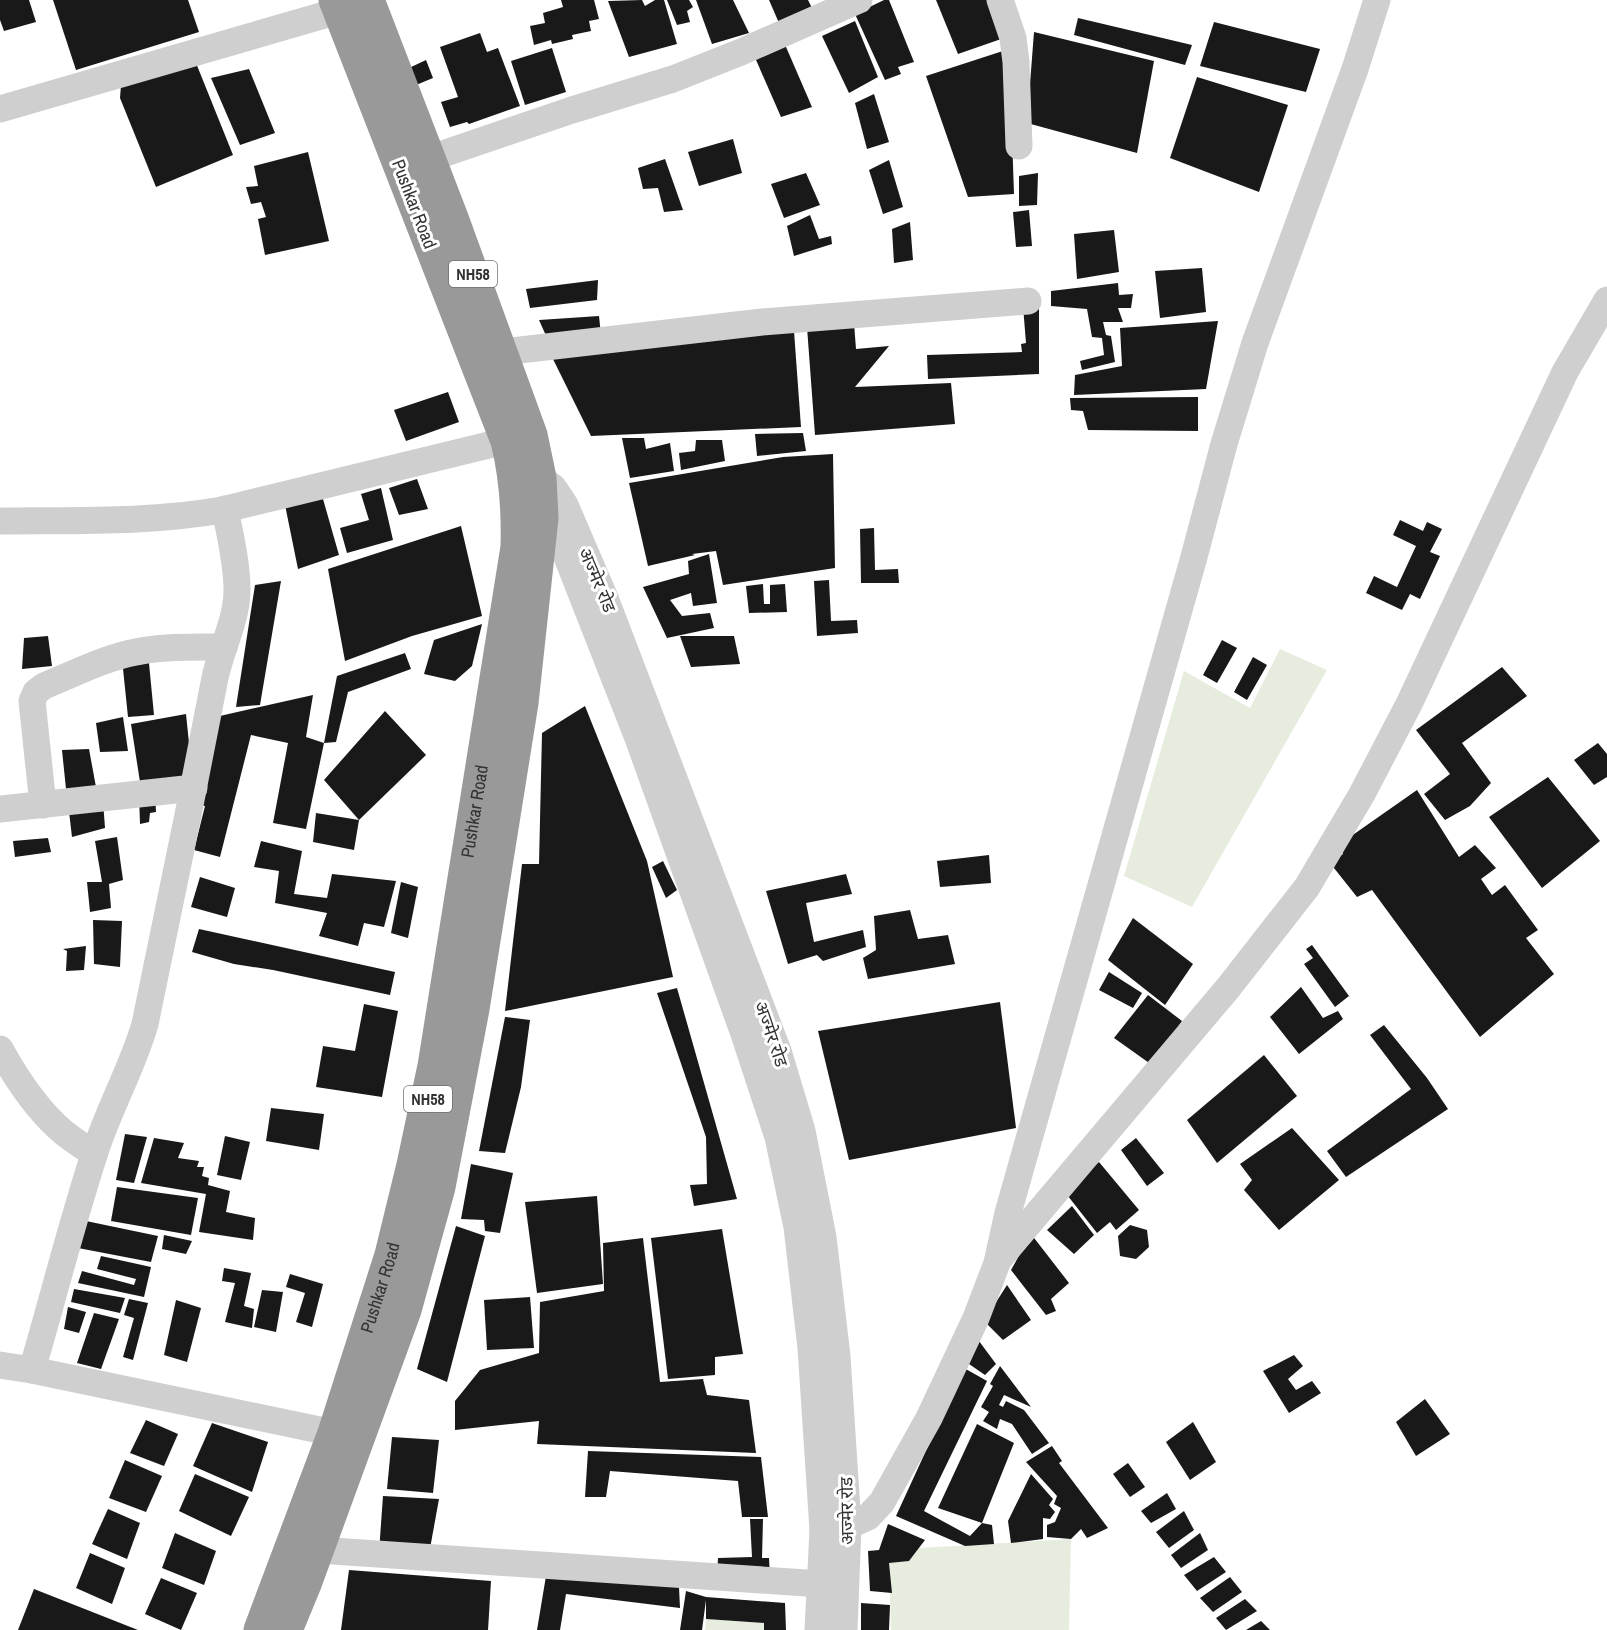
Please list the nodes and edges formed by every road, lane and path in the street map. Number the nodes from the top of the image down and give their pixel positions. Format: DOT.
graph roads {
  1 [pos="859,0"];
  2 [pos="1000,0"];
  3 [pos="1377,0"];
  4 [pos="352,3"];
  5 [pos="0,109"];
  6 [pos="1018,146"];
  7 [pos="428,159"];
  8 [pos="1607,300"];
  9 [pos="1028,301"];
  10 [pos="502,352"];
  11 [pos="523,456"];
  12 [pos="225,509"];
  13 [pos="530,515"];
  14 [pos="0,521"];
  15 [pos="224,647"];
  16 [pos="194,788"];
  17 [pos="43,805"];
  18 [pos="0,809"];
  19 [pos="0,1049"];
  20 [pos="0,1088"];
  21 [pos="30,1095"];
  22 [pos="790,1134"];
  23 [pos="94,1154"];
  24 [pos="997,1263"];
  25 [pos="0,1365"];
  26 [pos="32,1370"];
  27 [pos="334,1433"];
  28 [pos="836,1528"];
  29 [pos="318,1550"];
  30 [pos="834,1586"];
  31 [pos="260,1630"];
  32 [pos="286,1630"];
  33 [pos="818,1630"];
  34 [pos="844,1630"];
  1 -- 7 [label="street"];
  2 -- 6 [label="street"];
  3 -- 24 [label="street"];
  4 -- 5 [label="street"];
  4 -- 7 [label="highway, Pushkar Road / NH58"];
  4 -- 11 [label="highway, Pushkar Road / NH58"];
  7 -- 10 [label="highway, Pushkar Road / NH58"];
  8 -- 24 [label="street"];
  9 -- 10 [label="street"];
  10 -- 11 [label="highway, Pushkar Road / NH58"];
  11 -- 12 [label="street"];
  11 -- 13 [label="highway, Pushkar Road / NH58"];
  11 -- 22 [label="street, अज्मेर रोड"];
  12 -- 14 [label="street"];
  12 -- 15 [label="street"];
  13 -- 22 [label="street, अज्मेर रोड"];
  13 -- 27 [label="highway, Pushkar Road / NH58"];
  13 -- 29 [label="highway, Pushkar Road / NH58"];
  15 -- 16 [label="street"];
  15 -- 17 [label="street"];
  16 -- 17 [label="street"];
  16 -- 23 [label="street"];
  17 -- 18 [label="street"];
  19 -- 21 [label="street"];
  20 -- 21 [label="street"];
  21 -- 23 [label="street"];
  22 -- 28 [label="street, अज्मेर रोड"];
  23 -- 26 [label="street"];
  24 -- 28 [label="street"];
  25 -- 26 [label="street"];
  26 -- 27 [label="street"];
  27 -- 31 [label="highway, Pushkar Road / NH58"];
  28 -- 30 [label="street, अज्मेर रोड"];
  29 -- 30 [label="street"];
  29 -- 32 [label="highway, Pushkar Road / NH58"];
  30 -- 33 [label="street, अज्मेर रोड"];
  30 -- 34 [label="street, अज्मेर रोड"];
}
